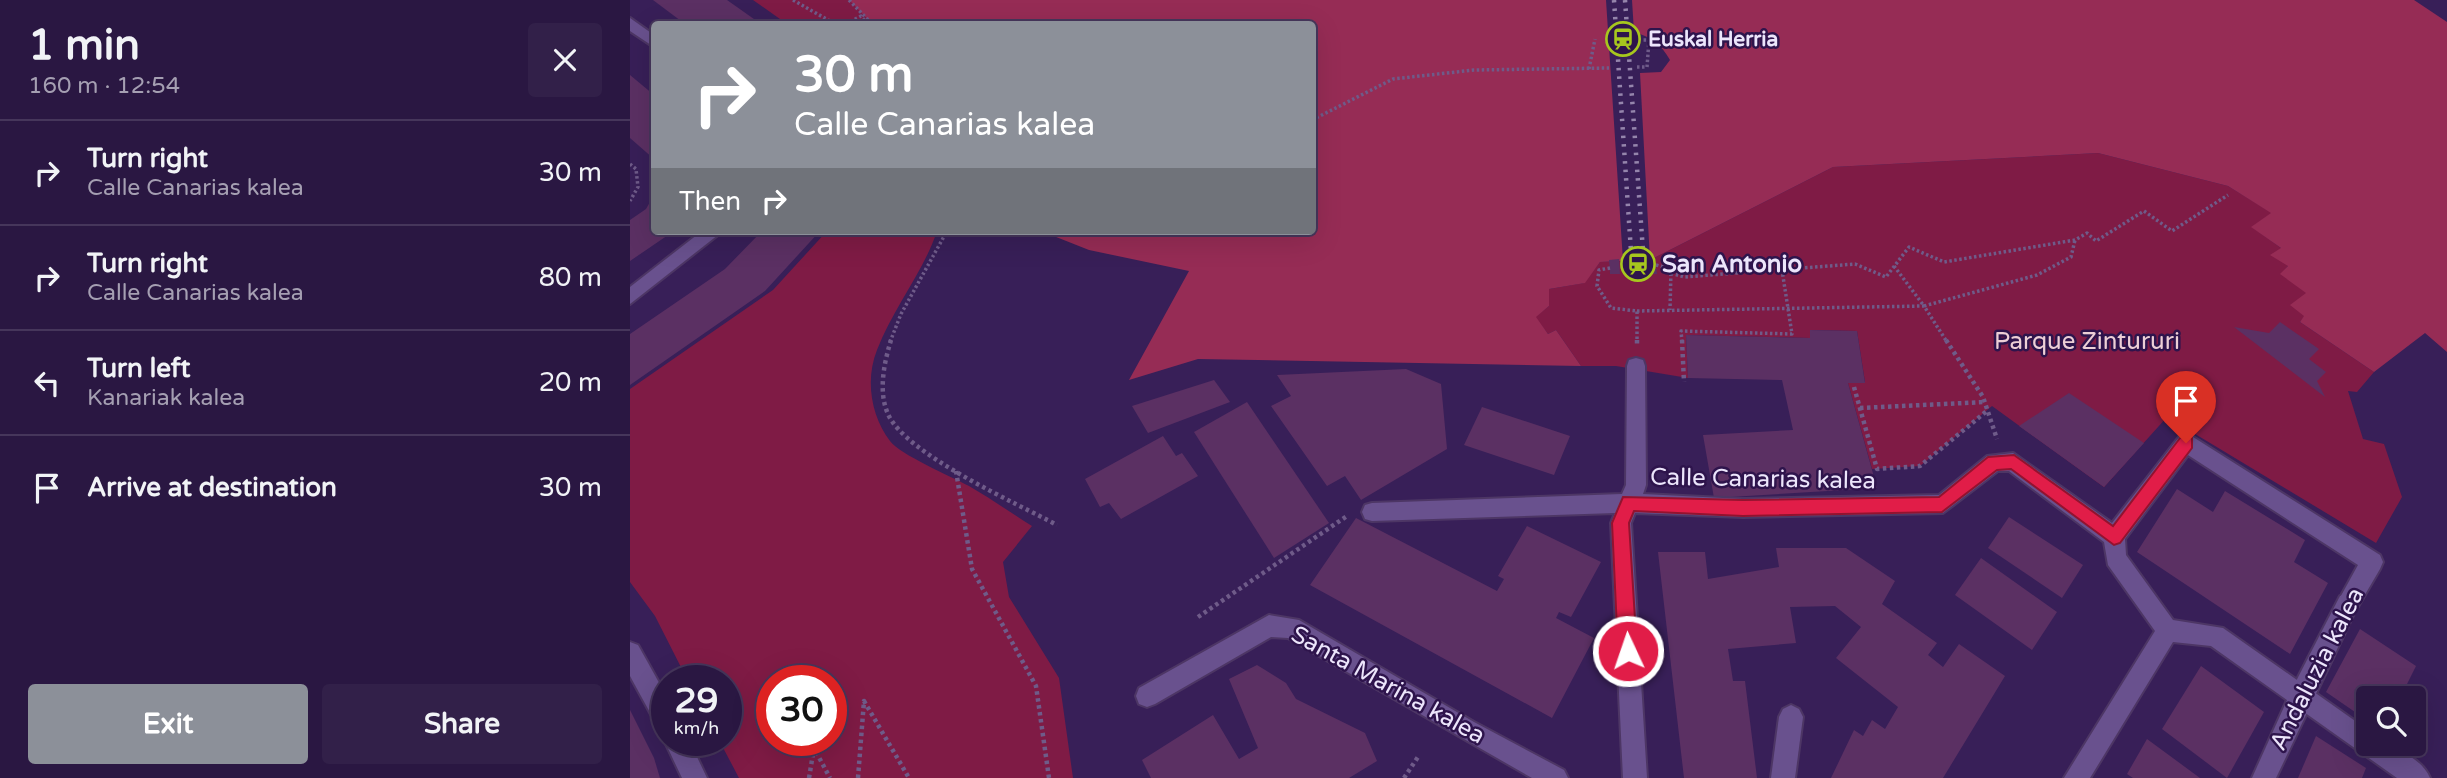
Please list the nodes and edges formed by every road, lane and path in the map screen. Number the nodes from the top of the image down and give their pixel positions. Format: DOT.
graph roads {
  1 [pos="793,0"];
  2 [pos="849,0"];
  3 [pos="861,16"];
  4 [pos="830,21"];
  5 [pos="852,21"];
  6 [pos="865,21"];
  7 [pos="868,21"];
  8 [pos="630,23"];
  9 [pos="1595,39"];
  10 [pos="651,40"];
  11 [pos="1642,40"];
  12 [pos="1637,67"];
  13 [pos="1609,68"];
  14 [pos="1590,69"];
  15 [pos="1316,119"];
  16 [pos="630,164"];
  17 [pos="2228,195"];
  18 [pos="630,201"];
  19 [pos="709,235"];
  20 [pos="945,235"];
  21 [pos="2075,240"];
  22 [pos="1656,265"];
  23 [pos="1894,266"];
  24 [pos="1610,268"];
  25 [pos="1782,269"];
  26 [pos="1671,273"];
  27 [pos="630,297"];
  28 [pos="1924,306"];
  29 [pos="1788,307"];
  30 [pos="1670,310"];
  31 [pos="1637,311"];
  32 [pos="1636,366"];
  33 [pos="1684,382"];
  34 [pos="1854,387"];
  35 [pos="1985,402"];
  36 [pos="1860,408"];
  37 [pos="1988,410"];
  38 [pos="2004,462"];
  39 [pos="956,470"];
  40 [pos="1629,503"];
  41 [pos="1372,512"];
  42 [pos="1057,525"];
  43 [pos="2114,537"];
  44 [pos="1198,617"];
  45 [pos="2167,630"];
  46 [pos="630,653"];
  47 [pos="651,692"];
  48 [pos="1147,696"];
  49 [pos="2300,697"];
  50 [pos="1791,717"];
  51 [pos="2356,736"];
  52 [pos="684,756"];
  53 [pos="2386,756"];
  54 [pos="1418,757"];
  55 [pos="695,778"];
  56 [pos="810,778"];
  57 [pos="830,778"];
  58 [pos="858,778"];
  59 [pos="909,778"];
  60 [pos="1049,778"];
  61 [pos="1404,778"];
  62 [pos="1556,778"];
  63 [pos="1634,778"];
  64 [pos="1783,778"];
  65 [pos="2076,778"];
  66 [pos="2264,778"];
  67 [pos="2418,778"];
  1 -- 4 [label="path"];
  2 -- 3 [label="path"];
  3 -- 5 [label="path"];
  3 -- 6 [label="path"];
  3 -- 7 [label="path"];
  8 -- 10 [label="street"];
  9 -- 14 [label="path"];
  11 -- 12 [label="path"];
  13 -- 14 [label="path"];
  14 -- 15 [label="path"];
  16 -- 18 [label="path"];
  17 -- 21 [label="path"];
  19 -- 27 [label="street"];
  20 -- 39 [label="path"];
  21 -- 23 [label="path"];
  21 -- 28 [label="path"];
  22 -- 26 [label="path"];
  23 -- 25 [label="path"];
  23 -- 28 [label="path"];
  24 -- 31 [label="path"];
  25 -- 26 [label="path"];
  25 -- 29 [label="path"];
  26 -- 30 [label="path"];
  28 -- 29 [label="path"];
  28 -- 35 [label="path"];
  29 -- 30 [label="path"];
  29 -- 33 [label="path"];
  30 -- 31 [label="path"];
  31 -- 32 [label="path"];
  32 -- 40 [label="street"];
  34 -- 36 [label="path"];
  35 -- 36 [label="path"];
  35 -- 37 [label="path"];
  36 -- 37 [label="path"];
  37 -- 38 [label="path"];
  38 -- 40 [label="street, Calle Canarias kalea"];
  38 -- 43 [label="street"];
  39 -- 42 [label="path"];
  39 -- 60 [label="path"];
  40 -- 41 [label="street, Calle Canarias kalea"];
  40 -- 63 [label="street"];
  41 -- 44 [label="path"];
  43 -- 45 [label="street"];
  43 -- 49 [label="street, Andaluzia kalea"];
  45 -- 49 [label="street"];
  45 -- 65 [label="street"];
  46 -- 47 [label="street"];
  48 -- 62 [label="street, Santa Marina kalea"];
  49 -- 51 [label="street"];
  49 -- 66 [label="street, Andaluzia kalea"];
  50 -- 64 [label="street"];
  52 -- 55 [label="street"];
  53 -- 67 [label="street"];
  54 -- 61 [label="path"];
  56 -- 57 [label="path"];
  58 -- 59 [label="path"];
}
